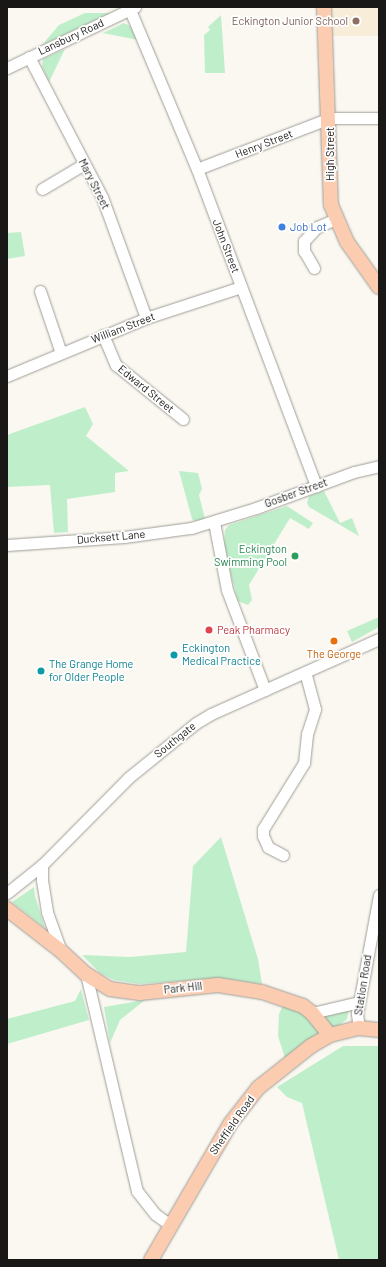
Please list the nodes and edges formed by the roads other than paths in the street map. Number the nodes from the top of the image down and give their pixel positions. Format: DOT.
graph roads {
  1 [pos="324,7"];
  2 [pos="132,8"];
  3 [pos="29,57"];
  4 [pos="7,68"];
  5 [pos="330,118"];
  6 [pos="379,118"];
  7 [pos="84,164"];
  8 [pos="197,169"];
  9 [pos="42,189"];
  10 [pos="336,219"];
  11 [pos="314,268"];
  12 [pos="242,287"];
  13 [pos="379,287"];
  14 [pos="40,291"];
  15 [pos="146,318"];
  16 [pos="103,335"];
  17 [pos="60,353"];
  18 [pos="7,376"];
  19 [pos="183,419"];
  20 [pos="379,466"];
  21 [pos="316,486"];
  22 [pos="214,522"];
  23 [pos="7,546"];
  24 [pos="379,639"];
  25 [pos="305,672"];
  26 [pos="265,690"];
  27 [pos="283,855"];
  28 [pos="42,865"];
  29 [pos="7,893"];
  30 [pos="379,895"];
  31 [pos="7,909"];
  32 [pos="376,933"];
  33 [pos="61,951"];
  34 [pos="86,974"];
  35 [pos="359,1002"];
  36 [pos="312,1013"];
  37 [pos="359,1028"];
  38 [pos="379,1030"];
  39 [pos="330,1035"];
  40 [pos="170,1225"];
  41 [pos="151,1260"];
  1 -- 5 [label="main road, High Street"];
  2 -- 3 [label="street, Lansbury Road"];
  2 -- 8 [label="street, John Street"];
  3 -- 4 [label="street, Lansbury Road"];
  3 -- 7 [label="street, Mary Street"];
  5 -- 6 [label="street"];
  5 -- 8 [label="street, Henry Street"];
  5 -- 10 [label="main road, High Street"];
  7 -- 9 [label="street"];
  7 -- 15 [label="street, Mary Street"];
  8 -- 12 [label="street, John Street"];
  10 -- 11 [label="street"];
  10 -- 13 [label="main road, High Street"];
  12 -- 15 [label="street, William Street"];
  12 -- 21 [label="street, John Street"];
  14 -- 17 [label="street"];
  15 -- 16 [label="street, William Street"];
  16 -- 17 [label="street, William Street"];
  16 -- 19 [label="street, Edward Street"];
  17 -- 18 [label="street, William Street"];
  20 -- 21 [label="street, Gosber Street"];
  21 -- 22 [label="street, Gosber Street"];
  22 -- 23 [label="street, Ducksett Lane"];
  22 -- 26 [label="street"];
  24 -- 25 [label="street, Southgate"];
  25 -- 26 [label="street, Southgate"];
  25 -- 27 [label="street"];
  26 -- 28 [label="street, Southgate"];
  28 -- 29 [label="street, Southgate"];
  28 -- 33 [label="street"];
  30 -- 32 [label="street, Station Road"];
  31 -- 33 [label="main road, Park Hill"];
  32 -- 35 [label="street, Station Road"];
  33 -- 34 [label="main road, Park Hill"];
  34 -- 36 [label="main road, Park Hill"];
  34 -- 40 [label="street"];
  35 -- 36 [label="street"];
  35 -- 37 [label="street, Station Road"];
  36 -- 39 [label="main road, Park Hill"];
  37 -- 38 [label="main road, Sheffield Road"];
  37 -- 39 [label="main road, Sheffield Road"];
  39 -- 40 [label="main road, Sheffield Road"];
  40 -- 41 [label="main road"];
}
